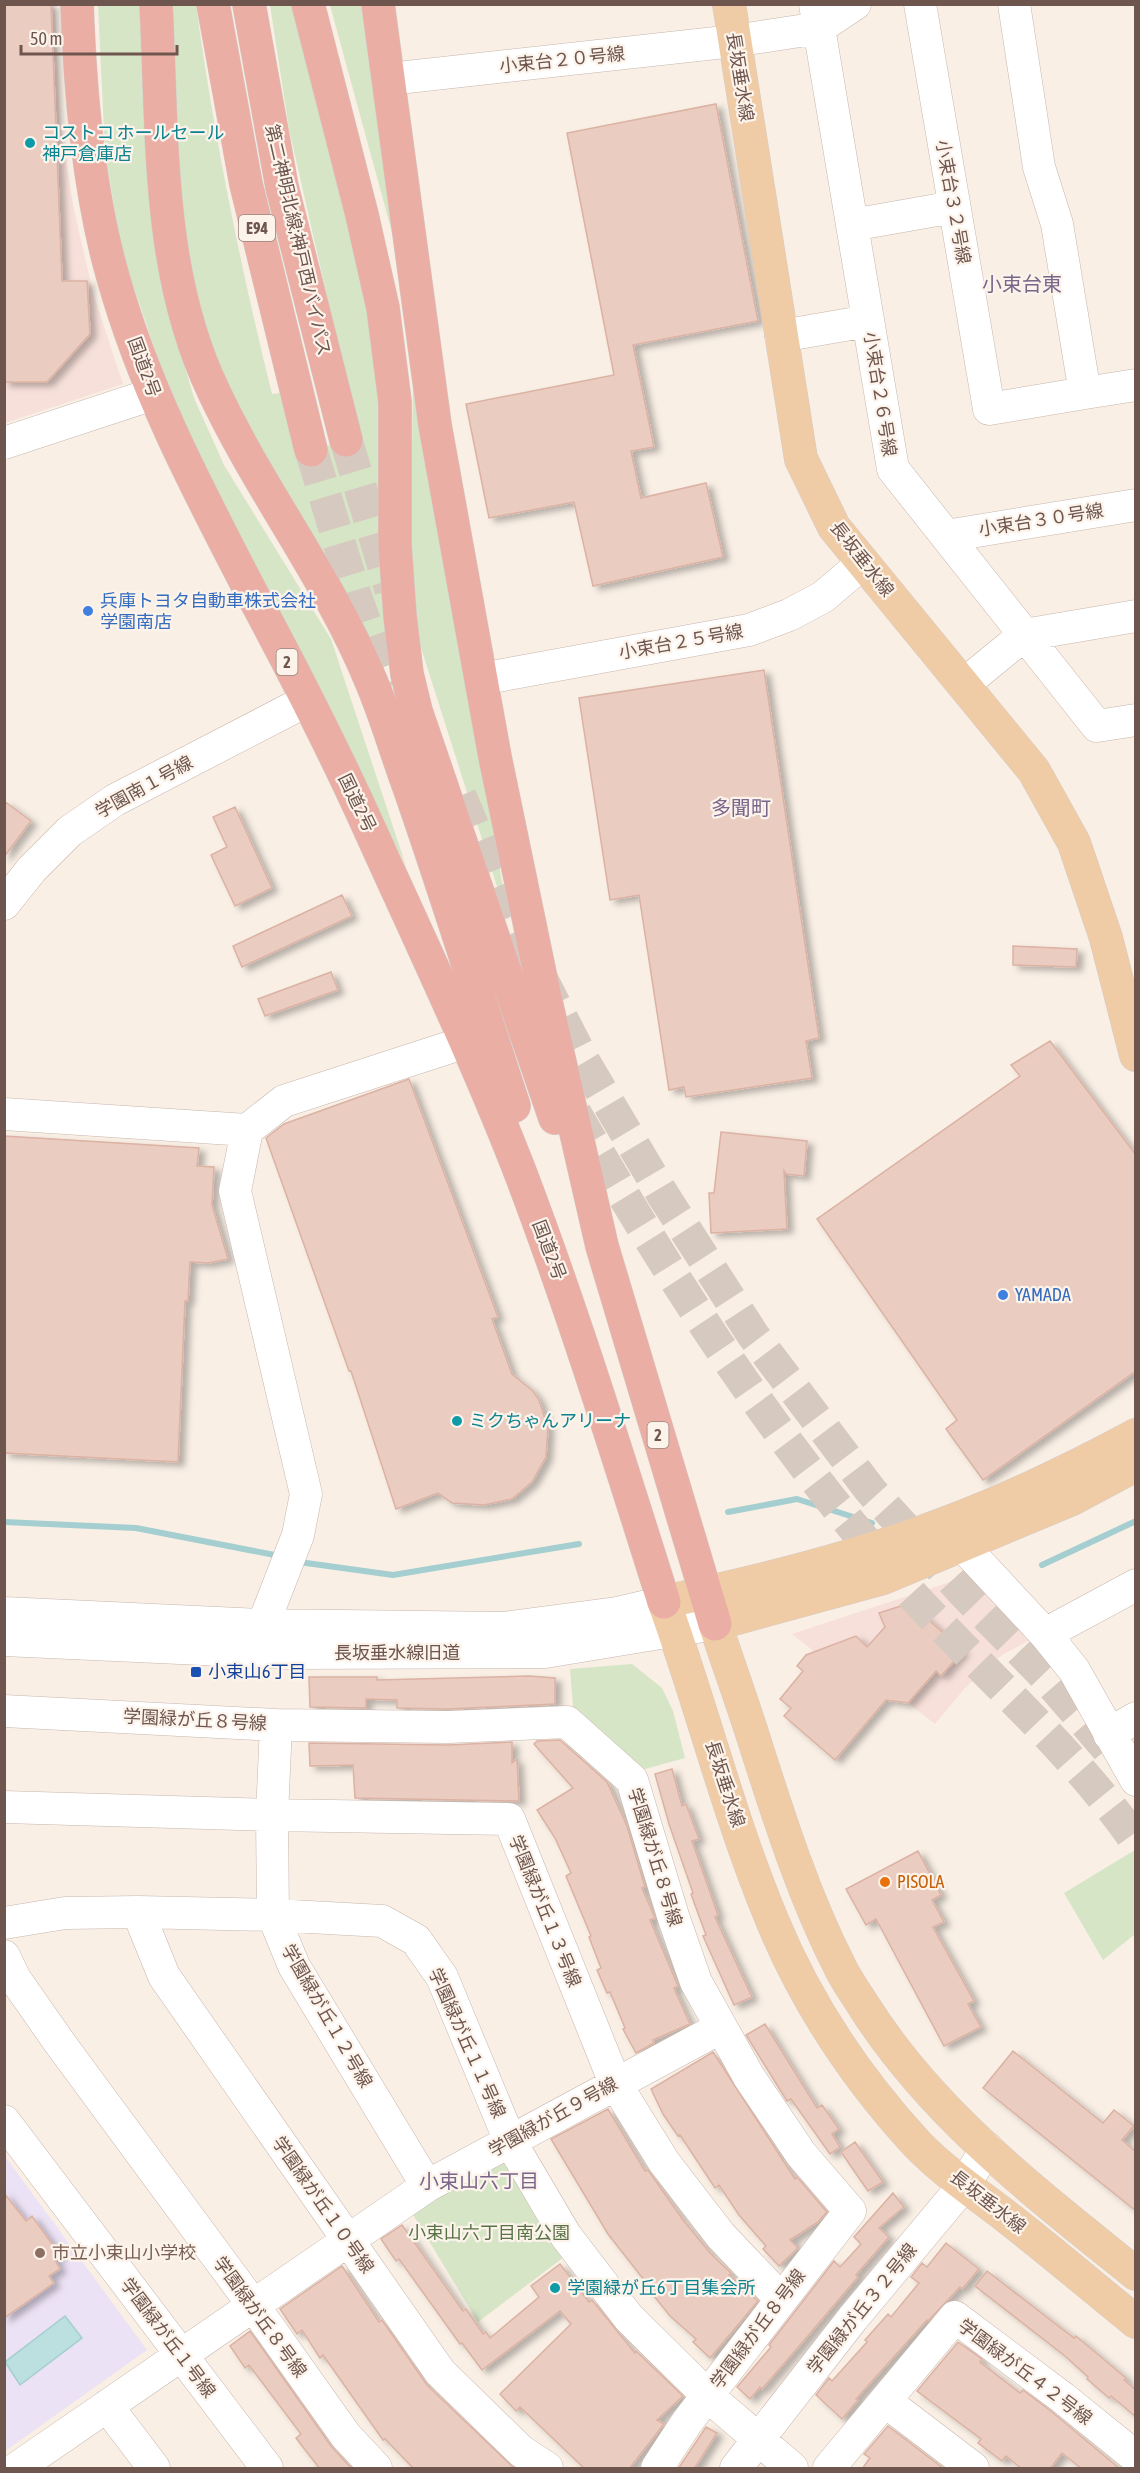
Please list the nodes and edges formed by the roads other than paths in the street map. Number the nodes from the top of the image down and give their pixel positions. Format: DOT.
graph roads {
  1 [pos="77,4"];
  2 [pos="156,4"];
  3 [pos="213,4"];
  4 [pos="249,4"];
  5 [pos="308,4"];
  6 [pos="378,4"];
  7 [pos="729,4"];
  8 [pos="855,4"];
  9 [pos="920,4"];
  10 [pos="1014,4"];
  11 [pos="817,16"];
  12 [pos="734,41"];
  13 [pos="389,79"];
  14 [pos="954,207"];
  15 [pos="852,225"];
  16 [pos="868,321"];
  17 [pos="782,336"];
  18 [pos="1136,385"];
  19 [pos="1085,393"];
  20 [pos="153,394"];
  21 [pos="346,440"];
  22 [pos="4,443"];
  23 [pos="311,450"];
  24 [pos="1136,505"];
  25 [pos="946,536"];
  26 [pos="863,563"];
  27 [pos="1136,616"];
  28 [pos="1024,635"];
  29 [pos="481,679"];
  30 [pos="963,685"];
  31 [pos="306,701"];
  32 [pos="1136,720"];
  33 [pos="4,904"];
  34 [pos="465,1042"];
  35 [pos="1136,1055"];
  36 [pos="4,1114"];
  37 [pos="247,1130"];
  38 [pos="602,1246"];
  39 [pos="568,1301"];
  40 [pos="1136,1435"];
  41 [pos="1136,1465"];
  42 [pos="963,1546"];
  43 [pos="1136,1585"];
  44 [pos="705,1593"];
  45 [pos="664,1602"];
  46 [pos="4,1613"];
  47 [pos="715,1624"];
  48 [pos="263,1625"];
  49 [pos="675,1632"];
  50 [pos="1045,1634"];
  51 [pos="4,1640"];
  52 [pos="4,1711"];
  53 [pos="1136,1718"];
  54 [pos="276,1725"];
  55 [pos="1110,1734"];
  56 [pos="1136,1780"];
  57 [pos="4,1807"];
  58 [pos="272,1815"];
  59 [pos="138,1912"];
  60 [pos="273,1915"];
  61 [pos="4,1923"];
  62 [pos="4,1956"];
  63 [pos="720,2028"];
  64 [pos="615,2083"];
  65 [pos="4,2121"];
  66 [pos="510,2141"];
  67 [pos="987,2148"];
  68 [pos="964,2185"];
  69 [pos="427,2186"];
  70 [pos="347,2239"];
  71 [pos="1136,2274"];
  72 [pos="781,2298"];
  73 [pos="253,2305"];
  74 [pos="1136,2322"];
  75 [pos="181,2356"];
  76 [pos="708,2396"];
  77 [pos="885,2401"];
  78 [pos="107,2406"];
  79 [pos="758,2439"];
  80 [pos="1136,2457"];
  81 [pos="17,2469"];
  82 [pos="154,2469"];
  83 [pos="267,2469"];
  84 [pos="376,2469"];
  85 [pos="547,2469"];
  86 [pos="657,2469"];
  87 [pos="736,2469"];
  88 [pos="792,2469"];
  89 [pos="829,2469"];
  90 [pos="973,2469"];
  1 -- 20 [label="highway, 国道2号 / 2"];
  2 -- 39 [label="highway"];
  3 -- 23 [label="highway, 第二神明北線;神戸西バイパス / E94"];
  4 -- 21 [label="highway, 第二神明北線;神戸西バイパス / E94"];
  5 -- 38 [label="highway"];
  6 -- 13 [label="highway, 2"];
  7 -- 12 [label="main road, 長坂垂水線"];
  8 -- 11 [label="street"];
  9 -- 14 [label="street, 小束台３２号線"];
  10 -- 19 [label="street"];
  11 -- 12 [label="street"];
  11 -- 15 [label="street, 小束台２６号線"];
  12 -- 13 [label="street, 小束台２０号線"];
  12 -- 17 [label="main road, 長坂垂水線"];
  13 -- 29 [label="highway, 2"];
  14 -- 15 [label="street"];
  14 -- 19 [label="street, 小束台３２号線"];
  15 -- 16 [label="street, 小束台２６号線"];
  16 -- 17 [label="street"];
  16 -- 25 [label="street, 小束台２６号線"];
  17 -- 26 [label="main road, 長坂垂水線"];
  18 -- 19 [label="street"];
  20 -- 22 [label="street"];
  20 -- 31 [label="highway, 国道2号 / 2"];
  24 -- 25 [label="street, 小束台３０号線"];
  25 -- 28 [label="street, 小束台２６号線"];
  26 -- 29 [label="street, 小束台２５号線"];
  26 -- 30 [label="main road, 長坂垂水線"];
  27 -- 28 [label="street"];
  28 -- 30 [label="street"];
  28 -- 32 [label="street, 小束台２６号線"];
  29 -- 38 [label="highway, 2"];
  30 -- 35 [label="main road, 長坂垂水線"];
  31 -- 33 [label="street, 学園南１号線"];
  31 -- 34 [label="highway, 国道2号 / 2"];
  34 -- 37 [label="street"];
  34 -- 39 [label="highway, 国道2号 / 2"];
  36 -- 37 [label="street"];
  37 -- 48 [label="street"];
  38 -- 44 [label="highway, 2"];
  39 -- 45 [label="highway, 国道2号 / 2"];
  40 -- 44 [label="main road"];
  41 -- 42 [label="main road"];
  42 -- 47 [label="main road"];
  42 -- 50 [label="street"];
  43 -- 50 [label="street"];
  44 -- 45 [label="main road"];
  44 -- 47 [label="highway, 2"];
  45 -- 48 [label="street, 長坂垂水線旧道"];
  45 -- 49 [label="main road, 長坂垂水線"];
  46 -- 48 [label="street, 長坂垂水線旧道"];
  47 -- 49 [label="street, 長坂垂水線旧道"];
  47 -- 67 [label="main road, 長坂垂水線"];
  49 -- 51 [label="street, 長坂垂水線旧道"];
  49 -- 68 [label="main road, 長坂垂水線"];
  50 -- 55 [label="street"];
  52 -- 54 [label="street, 学園緑が丘８号線"];
  53 -- 55 [label="street"];
  54 -- 58 [label="street, 学園緑が丘１２号線"];
  54 -- 63 [label="street, 学園緑が丘８号線"];
  55 -- 56 [label="street"];
  57 -- 58 [label="street, 学園緑が丘１３号線"];
  58 -- 60 [label="street, 学園緑が丘１２号線"];
  58 -- 64 [label="street, 学園緑が丘１３号線"];
  59 -- 60 [label="street, 学園緑が丘１１号線"];
  59 -- 61 [label="street, 学園緑が丘１１号線"];
  59 -- 70 [label="street, 学園緑が丘１０号線"];
  60 -- 66 [label="street, 学園緑が丘１１号線"];
  60 -- 69 [label="street, 学園緑が丘１２号線"];
  62 -- 73 [label="street, 学園緑が丘８号線"];
  63 -- 64 [label="street, 学園緑が丘９号線"];
  63 -- 72 [label="street, 学園緑が丘８号線"];
  64 -- 66 [label="street, 学園緑が丘９号線"];
  64 -- 72 [label="street, 学園緑が丘１３号線"];
  65 -- 75 [label="street, 学園緑が丘１号線"];
  66 -- 69 [label="street, 学園緑が丘９号線"];
  66 -- 76 [label="street, 学園緑が丘１１号線"];
  67 -- 68 [label="street, 学園緑が丘３２号線"];
  67 -- 71 [label="main road, 長坂垂水線"];
  68 -- 74 [label="main road, 長坂垂水線"];
  68 -- 79 [label="street, 学園緑が丘３２号線"];
  69 -- 70 [label="street, 学園緑が丘９号線"];
  70 -- 73 [label="street, 学園緑が丘９号線"];
  70 -- 85 [label="street, 学園緑が丘１０号線"];
  72 -- 76 [label="street, 学園緑が丘８号線"];
  73 -- 75 [label="street, 学園緑が丘９号線"];
  73 -- 84 [label="street, 学園緑が丘８号線"];
  75 -- 78 [label="street, 学園緑が丘９号線"];
  75 -- 83 [label="street, 学園緑が丘１号線"];
  76 -- 79 [label="street, 学園緑が丘１１号線"];
  76 -- 86 [label="street, 学園緑が丘８号線"];
  77 -- 80 [label="street, 学園緑が丘４２号線"];
  77 -- 89 [label="street, 学園緑が丘４２号線"];
  77 -- 90 [label="street"];
  78 -- 81 [label="street, 学園緑が丘９号線"];
  78 -- 82 [label="street"];
  79 -- 87 [label="street, 学園緑が丘３２号線"];
  79 -- 88 [label="street, 学園緑が丘１１号線"];
}
